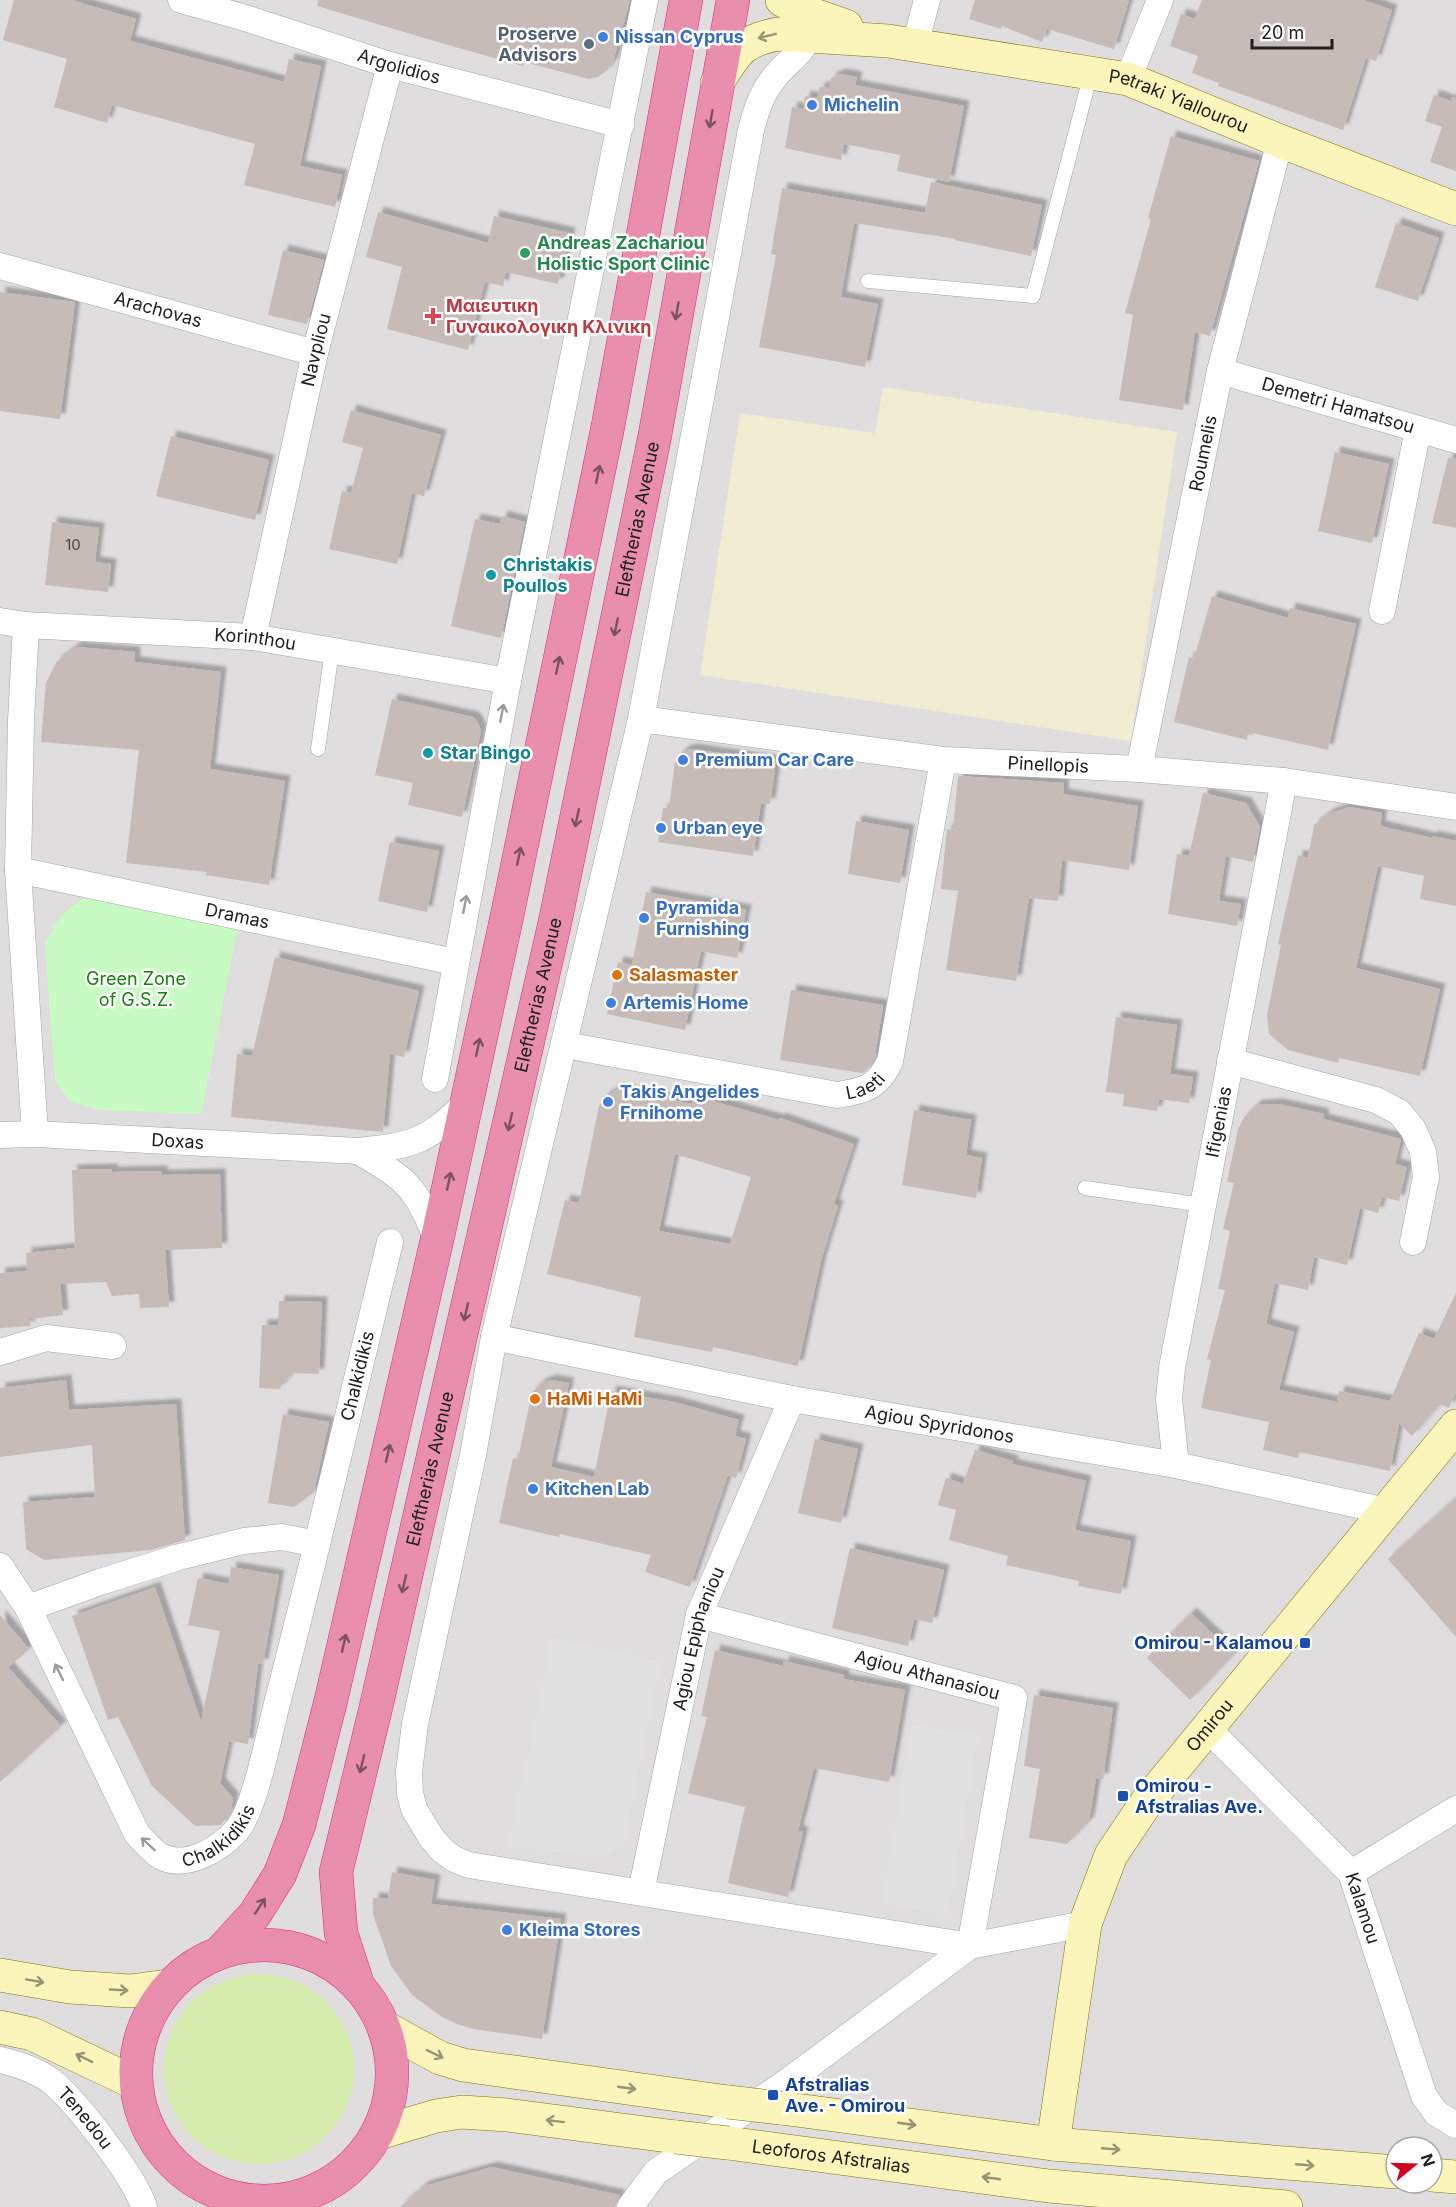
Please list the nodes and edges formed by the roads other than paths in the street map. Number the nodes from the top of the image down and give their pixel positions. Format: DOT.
graph roads {
  1 [pos="180,0"];
  2 [pos="645,0"];
  3 [pos="686,0"];
  4 [pos="733,0"];
  5 [pos="782,0"];
  6 [pos="927,0"];
  7 [pos="1160,0"];
  8 [pos="245,9"];
  9 [pos="812,16"];
  10 [pos="902,43"];
  11 [pos="390,65"];
  12 [pos="1091,73"];
  13 [pos="1128,79"];
  14 [pos="717,83"];
  15 [pos="621,125"];
  16 [pos="1280,141"];
  17 [pos="1456,209"];
  18 [pos="0,266"];
  19 [pos="868,281"];
  20 [pos="315,353"];
  21 [pos="1220,371"];
  22 [pos="1418,429"];
  23 [pos="1456,440"];
  24 [pos="1382,611"];
  25 [pos="0,621"];
  26 [pos="26,625"];
  27 [pos="253,637"];
  28 [pos="332,651"];
  29 [pos="508,681"];
  30 [pos="641,719"];
  31 [pos="318,749"];
  32 [pos="943,760"];
  33 [pos="1140,769"];
  34 [pos="1284,781"];
  35 [pos="1456,807"];
  36 [pos="18,870"];
  37 [pos="455,962"];
  38 [pos="565,1046"];
  39 [pos="1230,1061"];
  40 [pos="435,1079"];
  41 [pos="465,1104"];
  42 [pos="35,1134"];
  43 [pos="0,1135"];
  44 [pos="357,1151"];
  45 [pos="1085,1188"];
  46 [pos="1203,1204"];
  47 [pos="437,1240"];
  48 [pos="390,1242"];
  49 [pos="1413,1242"];
  50 [pos="494,1337"];
  51 [pos="112,1346"];
  52 [pos="0,1352"];
  53 [pos="792,1399"];
  54 [pos="1456,1426"];
  55 [pos="1176,1465"];
  56 [pos="1386,1511"];
  57 [pos="316,1544"];
  58 [pos="0,1566"];
  59 [pos="28,1608"];
  60 [pos="699,1614"];
  61 [pos="1208,1729"];
  62 [pos="1456,1809"];
  63 [pos="1351,1873"];
  64 [pos="641,1892"];
  65 [pos="1085,1924"];
  66 [pos="970,1946"];
  67 [pos="222,1950"];
  68 [pos="0,1975"];
  69 [pos="358,1985"];
  70 [pos="168,1986"];
  71 [pos="0,2027"];
  72 [pos="384,2027"];
  73 [pos="0,2060"];
  74 [pos="135,2083"];
  75 [pos="1456,2125"];
  76 [pos="379,2133"];
  77 [pos="1053,2144"];
  78 [pos="1384,2171"];
  79 [pos="185,2175"];
  80 [pos="304,2201"];
  81 [pos="144,2207"];
  82 [pos="189,2207"];
  83 [pos="630,2207"];
  84 [pos="1286,2207"];
  1 -- 8 [label="street, Argolidios"];
  2 -- 15 [label="street"];
  41 -- 3 [label="highway, one-way"];
  4 -- 14 [label="highway, Eleftherias Avenue"];
  5 -- 9 [label="main road, Petraki Yiallourou"];
  6 -- 10 [label="street"];
  7 -- 13 [label="street"];
  8 -- 11 [label="street, Argolidios"];
  9 -- 10 [label="main road, Petraki Yiallourou"];
  9 -- 14 [label="main road, Petraki Yiallourou, one-way"];
  9 -- 30 [label="street"];
  10 -- 12 [label="main road, Petraki Yiallourou"];
  11 -- 15 [label="street, Argolidios"];
  11 -- 20 [label="street, Navpliou"];
  12 -- 13 [label="main road, Petraki Yiallourou"];
  12 -- 19 [label="lane"];
  13 -- 16 [label="main road, Petraki Yiallourou"];
  14 -- 69 [label="highway, Eleftherias Avenue, one-way"];
  15 -- 29 [label="street"];
  16 -- 17 [label="main road, Petraki Yiallourou"];
  16 -- 21 [label="street, Roumelis"];
  18 -- 20 [label="street, Arachovas"];
  20 -- 27 [label="street, Navpliou"];
  21 -- 22 [label="street, Demetri Hamatsou"];
  21 -- 33 [label="street, Roumelis"];
  22 -- 23 [label="street, Demetri Hamatsou"];
  22 -- 24 [label="street"];
  25 -- 26 [label="street, Korinthou"];
  26 -- 27 [label="street, Korinthou"];
  26 -- 36 [label="street"];
  27 -- 28 [label="street, Korinthou"];
  28 -- 29 [label="street, Korinthou"];
  28 -- 31 [label="lane"];
  37 -- 29 [label="street, one-way"];
  30 -- 32 [label="street, Pinellopis"];
  30 -- 38 [label="street"];
  32 -- 33 [label="street, Pinellopis"];
  32 -- 38 [label="street, Laeti"];
  33 -- 34 [label="street, Pinellopis"];
  34 -- 35 [label="street, Pinellopis"];
  34 -- 39 [label="street, Ifigenias"];
  36 -- 37 [label="street, Dramas"];
  36 -- 42 [label="street"];
  37 -- 40 [label="street"];
  38 -- 50 [label="street"];
  39 -- 46 [label="street, Ifigenias"];
  39 -- 49 [label="street"];
  41 -- 44 [label="street, Doxas"];
  47 -- 41 [label="highway, one-way"];
  42 -- 43 [label="street, Doxas"];
  42 -- 44 [label="street, Doxas"];
  44 -- 47 [label="street, Doxas"];
  45 -- 46 [label="lane"];
  46 -- 55 [label="street, Ifigenias"];
  67 -- 47 [label="highway, one-way"];
  48 -- 57 [label="street, Chalkidikis"];
  50 -- 53 [label="street, Agiou Spyridonos"];
  50 -- 64 [label="street"];
  51 -- 52 [label="street"];
  53 -- 55 [label="street, Agiou Spyridonos"];
  53 -- 60 [label="street, Agiou Epiphaniou"];
  54 -- 56 [label="main road, Omirou"];
  55 -- 56 [label="street, Agiou Spyridonos"];
  56 -- 61 [label="main road, Omirou"];
  57 -- 59 [label="street"];
  57 -- 59 [label="street, Chalkidikis, one-way"];
  58 -- 59 [label="street, Chalkidikis"];
  60 -- 64 [label="street, Agiou Epiphaniou"];
  60 -- 66 [label="street, Agiou Athanasiou"];
  61 -- 63 [label="street, Kalamou"];
  61 -- 65 [label="main road, Omirou"];
  62 -- 63 [label="street"];
  63 -- 75 [label="street, Kalamou"];
  64 -- 66 [label="street"];
  65 -- 66 [label="street"];
  65 -- 77 [label="main road, Omirou"];
  66 -- 83 [label="street"];
  67 -- 69 [label="highway"];
  67 -- 70 [label="highway"];
  68 -- 70 [label="main road, one-way"];
  69 -- 72 [label="highway"];
  70 -- 74 [label="highway"];
  74 -- 71 [label="main road, one-way"];
  72 -- 76 [label="highway"];
  72 -- 77 [label="main road, one-way, bridge"];
  73 -- 81 [label="street, Tenedou"];
  74 -- 79 [label="highway"];
  76 -- 80 [label="highway"];
  84 -- 76 [label="main road, Leoforos Afstralias, one-way, bridge"];
  77 -- 78 [label="main road, one-way"];
  79 -- 80 [label="highway"];
  79 -- 82 [label="highway"];
}
